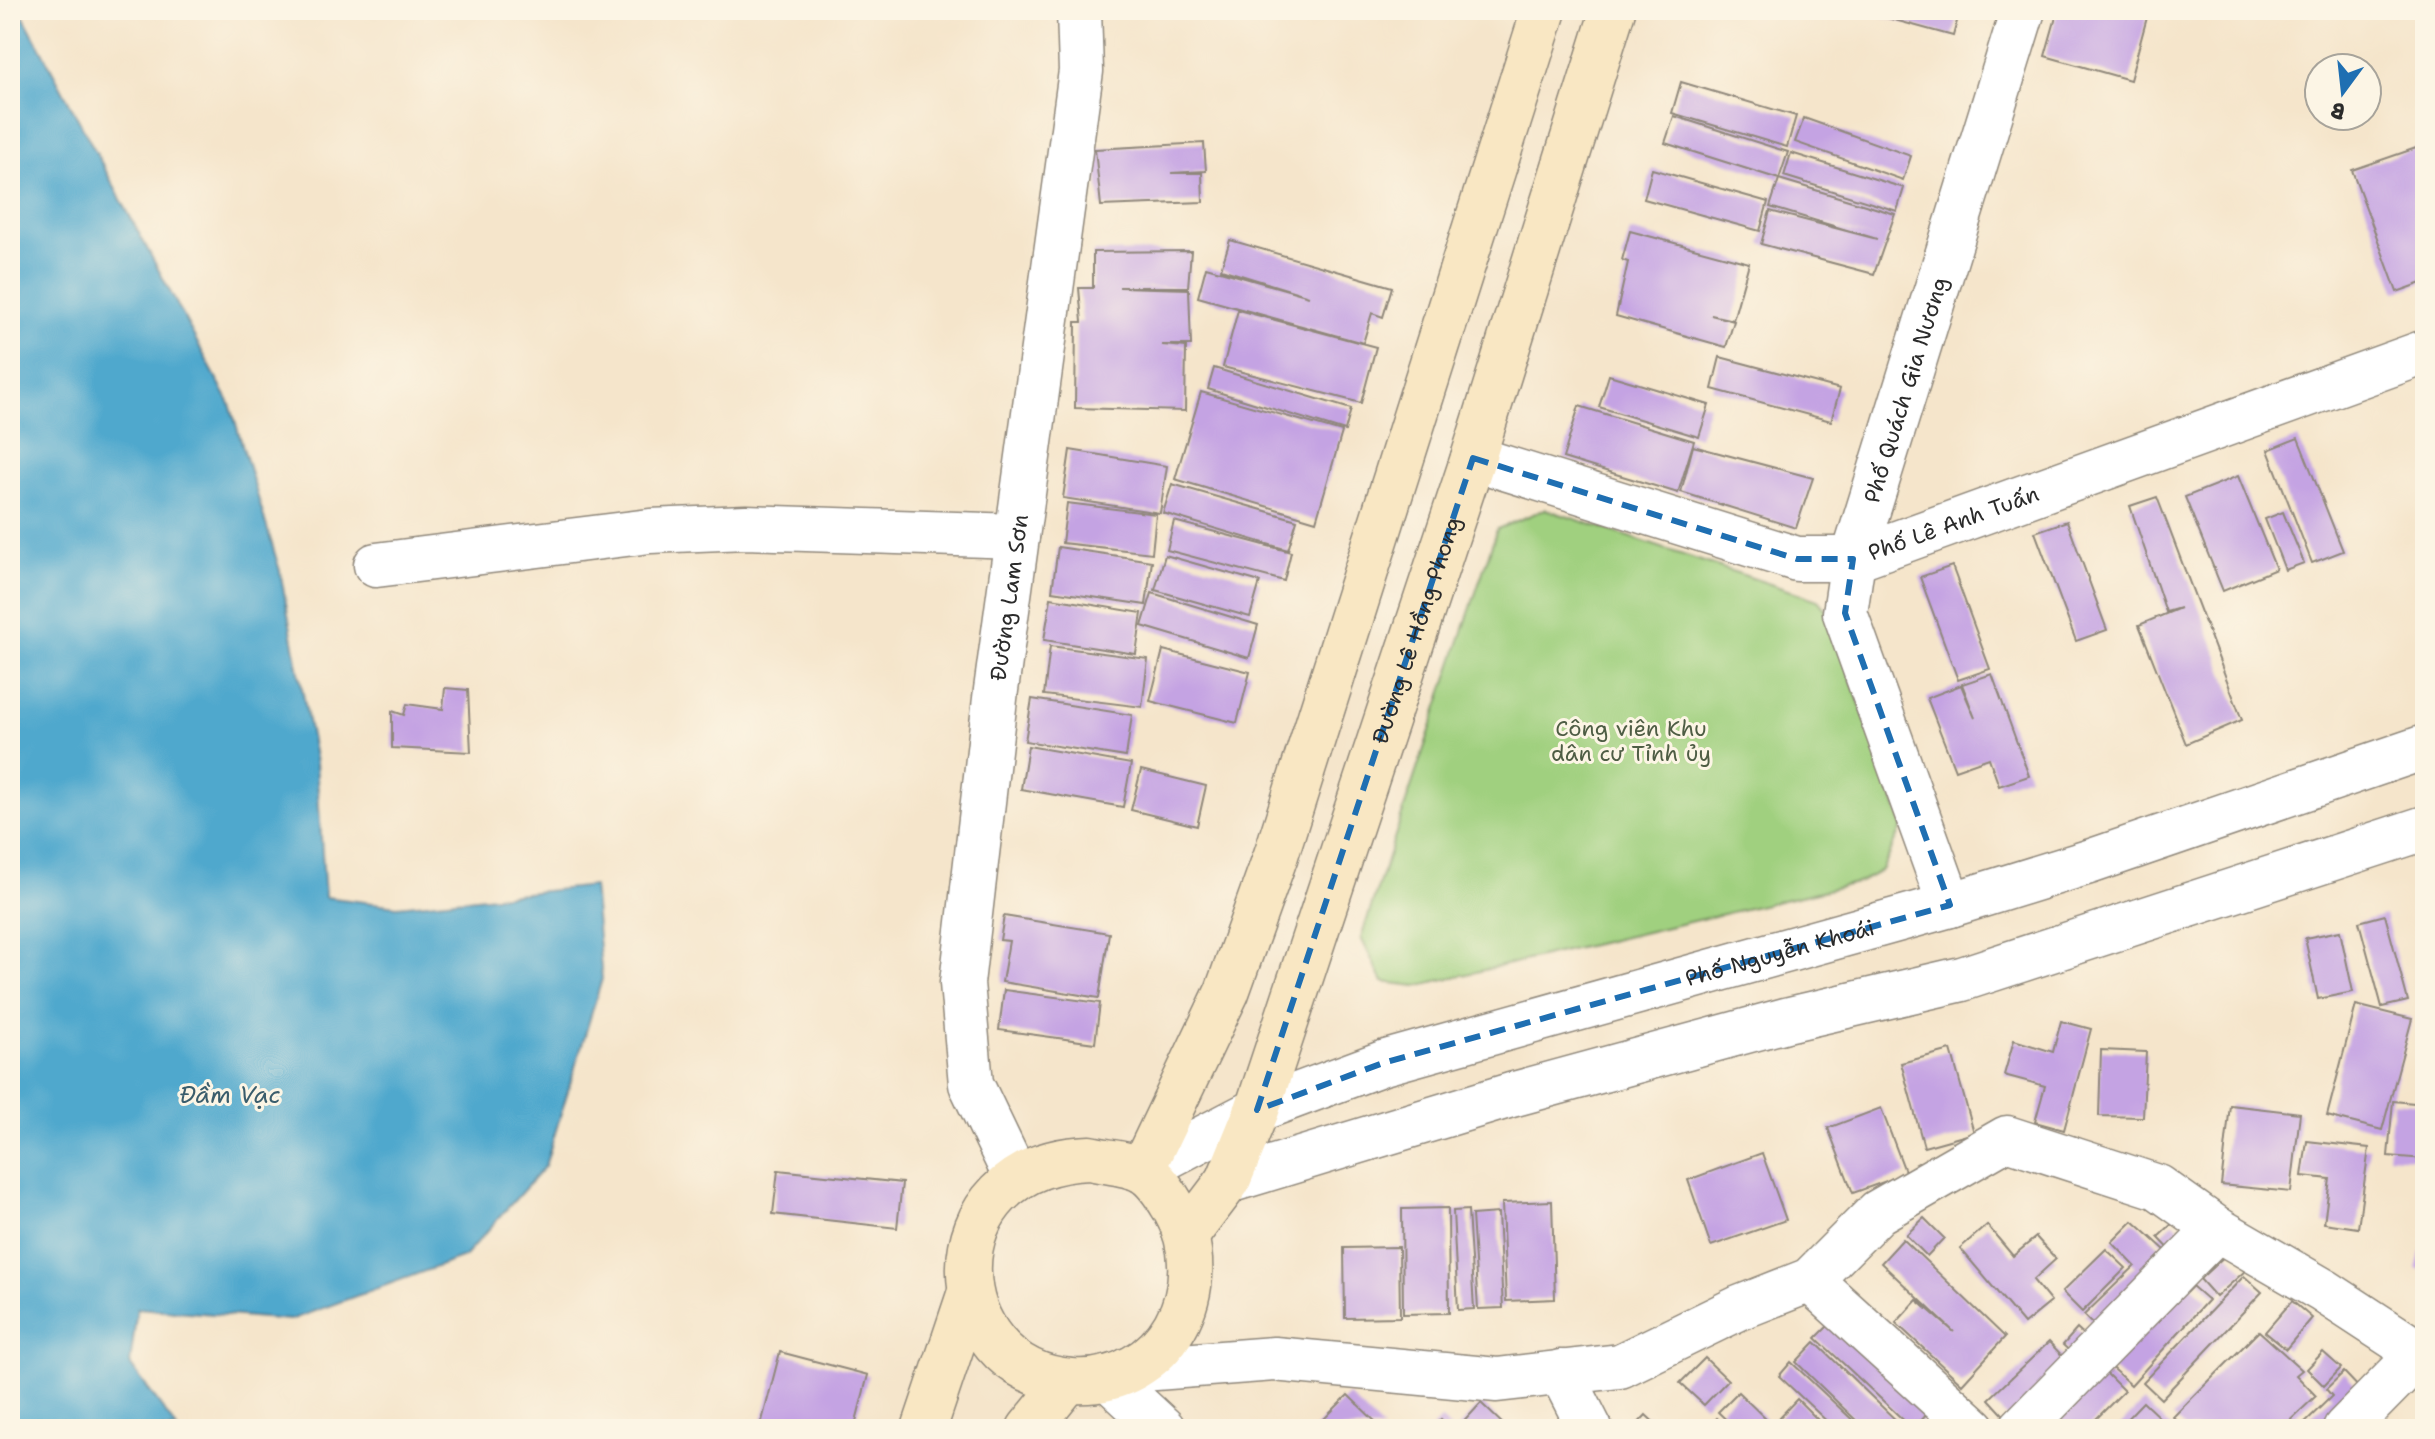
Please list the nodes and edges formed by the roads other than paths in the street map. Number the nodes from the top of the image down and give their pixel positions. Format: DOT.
graph roads {
  1 [pos="1079,10"];
  2 [pos="1544,10"];
  3 [pos="1613,10"];
  4 [pos="2023,10"];
  5 [pos="2425,352"];
  6 [pos="1473,458"];
  7 [pos="1017,536"];
  8 [pos="1853,559"];
  9 [pos="376,565"];
  10 [pos="2425,747"];
  11 [pos="2425,828"];
  12 [pos="1950,905"];
  13 [pos="1257,1110"];
  14 [pos="1142,1170"];
  15 [pos="1016,1178"];
  16 [pos="1228,1181"];
  17 [pos="2217,1229"];
  18 [pos="1187,1235"];
  19 [pos="1810,1280"];
  20 [pos="970,1292"];
  21 [pos="2422,1356"];
  22 [pos="1561,1372"];
  23 [pos="1102,1376"];
  24 [pos="924,1429"];
  25 [pos="1029,1429"];
  26 [pos="1163,1429"];
  27 [pos="1590,1429"];
  28 [pos="1974,1429"];
  29 [pos="2021,1429"];
  30 [pos="2345,1429"];
  1 -- 7 [label="street, Đường Lam Sơn"];
  2 -- 14 [label="main road"];
  3 -- 6 [label="main road, Đường Lê Hồng Phong"];
  4 -- 8 [label="street, Phố Quách Gia Nương"];
  5 -- 8 [label="street, Phố Lê Anh Tuấn"];
  6 -- 8 [label="street, Phố Lê Anh Tuấn"];
  6 -- 13 [label="main road, Đường Lê Hồng Phong"];
  7 -- 9 [label="street"];
  7 -- 15 [label="street, Đường Lam Sơn"];
  8 -- 12 [label="street, Phố Quách Gia Nương"];
  10 -- 12 [label="street, Phố Nguyễn Khoái"];
  11 -- 16 [label="street"];
  12 -- 13 [label="street, Phố Nguyễn Khoái"];
  13 -- 14 [label="street, Phố Nguyễn Khoái"];
  13 -- 16 [label="main road, Đường Lê Hồng Phong"];
  14 -- 15 [label="main road"];
  14 -- 18 [label="main road"];
  15 -- 20 [label="main road"];
  16 -- 18 [label="main road, Đường Lê Hồng Phong"];
  17 -- 19 [label="street"];
  17 -- 21 [label="street"];
  17 -- 29 [label="street"];
  18 -- 23 [label="main road"];
  19 -- 22 [label="street"];
  19 -- 28 [label="street"];
  20 -- 23 [label="main road"];
  20 -- 24 [label="main road"];
  21 -- 30 [label="street"];
  22 -- 23 [label="street"];
  22 -- 27 [label="street"];
  23 -- 25 [label="main road"];
  23 -- 26 [label="street"];
}
